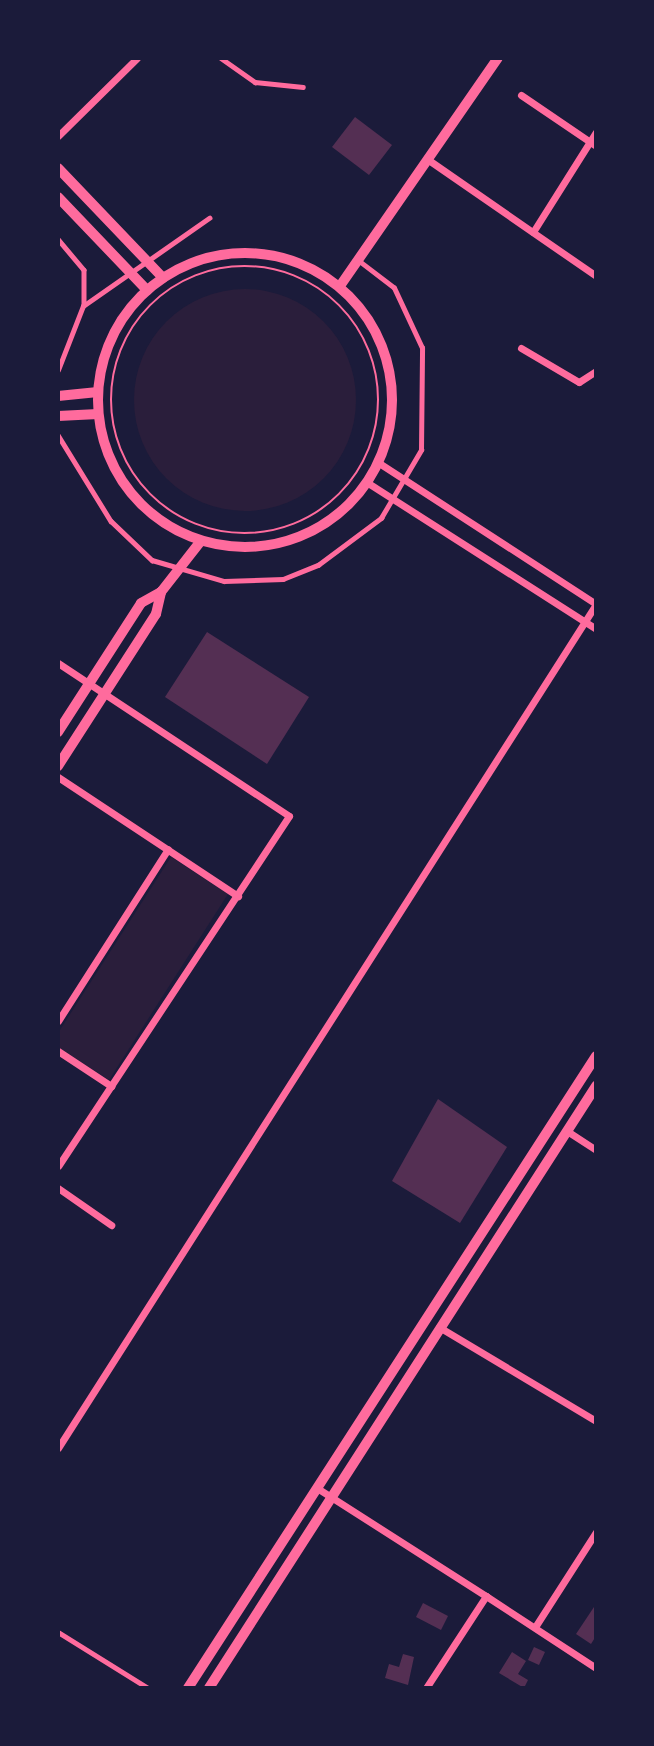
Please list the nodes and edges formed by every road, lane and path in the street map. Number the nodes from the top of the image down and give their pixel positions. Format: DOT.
graph roads {
  1 [pos="137,58"];
  2 [pos="221,58"];
  3 [pos="498,58"];
  4 [pos="303,87"];
  5 [pos="521,95"];
  6 [pos="596,132"];
  7 [pos="58,136"];
  8 [pos="593,144"];
  9 [pos="430,161"];
  10 [pos="58,169"];
  11 [pos="58,197"];
  12 [pos="209,218"];
  13 [pos="533,233"];
  14 [pos="58,239"];
  15 [pos="146,262"];
  16 [pos="360,262"];
  17 [pos="132,275"];
  18 [pos="596,276"];
  19 [pos="163,278"];
  20 [pos="340,286"];
  21 [pos="147,290"];
  22 [pos="83,306"];
  23 [pos="522,348"];
  24 [pos="376,367"];
  25 [pos="58,370"];
  26 [pos="596,370"];
  27 [pos="98,393"];
  28 [pos="58,396"];
  29 [pos="98,414"];
  30 [pos="58,416"];
  31 [pos="58,435"];
  32 [pos="379,463"];
  33 [pos="403,479"];
  34 [pos="368,483"];
  35 [pos="392,500"];
  36 [pos="200,542"];
  37 [pos="176,572"];
  38 [pos="161,592"];
  39 [pos="596,604"];
  40 [pos="586,622"];
  41 [pos="596,629"];
  42 [pos="58,663"];
  43 [pos="90,681"];
  44 [pos="106,692"];
  45 [pos="58,732"];
  46 [pos="58,765"];
  47 [pos="58,777"];
  48 [pos="168,849"];
  49 [pos="238,896"];
  50 [pos="58,1021"];
  51 [pos="58,1051"];
  52 [pos="596,1056"];
  53 [pos="111,1086"];
  54 [pos="596,1086"];
  55 [pos="567,1131"];
  56 [pos="596,1150"];
  57 [pos="58,1166"];
  58 [pos="58,1188"];
  59 [pos="111,1225"];
  60 [pos="439,1327"];
  61 [pos="596,1421"];
  62 [pos="58,1448"];
  63 [pos="317,1488"];
  64 [pos="332,1497"];
  65 [pos="596,1532"];
  66 [pos="486,1596"];
  67 [pos="535,1628"];
  68 [pos="58,1632"];
  69 [pos="596,1668"];
  70 [pos="148,1688"];
  71 [pos="188,1688"];
  72 [pos="209,1688"];
  73 [pos="426,1688"];
  1 -- 7 [label="street"];
  2 -- 4 [label="lane"];
  3 -- 9 [label="street"];
  5 -- 8 [label="street"];
  6 -- 8 [label="street"];
  8 -- 13 [label="street"];
  9 -- 13 [label="street"];
  9 -- 16 [label="street"];
  10 -- 15 [label="street"];
  11 -- 17 [label="street"];
  12 -- 15 [label="lane"];
  13 -- 18 [label="street"];
  14 -- 22 [label="lane"];
  15 -- 17 [label="lane"];
  15 -- 19 [label="street"];
  16 -- 20 [label="street"];
  16 -- 33 [label="lane"];
  17 -- 21 [label="street"];
  17 -- 22 [label="lane"];
  19 -- 20 [label="street"];
  19 -- 21 [label="street"];
  20 -- 32 [label="street"];
  21 -- 27 [label="street"];
  22 -- 25 [label="lane"];
  23 -- 26 [label="street"];
  24 -- 24 [label="path"];
  27 -- 28 [label="street"];
  27 -- 29 [label="street"];
  29 -- 30 [label="street"];
  29 -- 36 [label="street"];
  31 -- 37 [label="lane"];
  32 -- 33 [label="street"];
  32 -- 34 [label="street"];
  33 -- 35 [label="lane"];
  33 -- 39 [label="street"];
  34 -- 35 [label="street"];
  34 -- 36 [label="street"];
  35 -- 37 [label="lane"];
  35 -- 40 [label="street"];
  36 -- 37 [label="street"];
  37 -- 38 [label="street"];
  38 -- 43 [label="street"];
  38 -- 44 [label="street"];
  39 -- 40 [label="street"];
  40 -- 41 [label="street"];
  40 -- 62 [label="street"];
  42 -- 43 [label="street"];
  43 -- 44 [label="street"];
  43 -- 45 [label="street"];
  44 -- 46 [label="street"];
  44 -- 49 [label="street"];
  47 -- 48 [label="street"];
  48 -- 49 [label="street"];
  48 -- 50 [label="street"];
  49 -- 53 [label="street"];
  51 -- 53 [label="street"];
  52 -- 63 [label="street"];
  53 -- 57 [label="street"];
  54 -- 55 [label="street"];
  55 -- 56 [label="street"];
  55 -- 60 [label="street"];
  58 -- 59 [label="street"];
  60 -- 61 [label="street"];
  60 -- 64 [label="street"];
  63 -- 64 [label="street"];
  63 -- 71 [label="street"];
  64 -- 66 [label="street"];
  64 -- 72 [label="street"];
  65 -- 67 [label="street"];
  66 -- 67 [label="street"];
  66 -- 73 [label="street"];
  67 -- 69 [label="street"];
  68 -- 70 [label="lane"];
}
